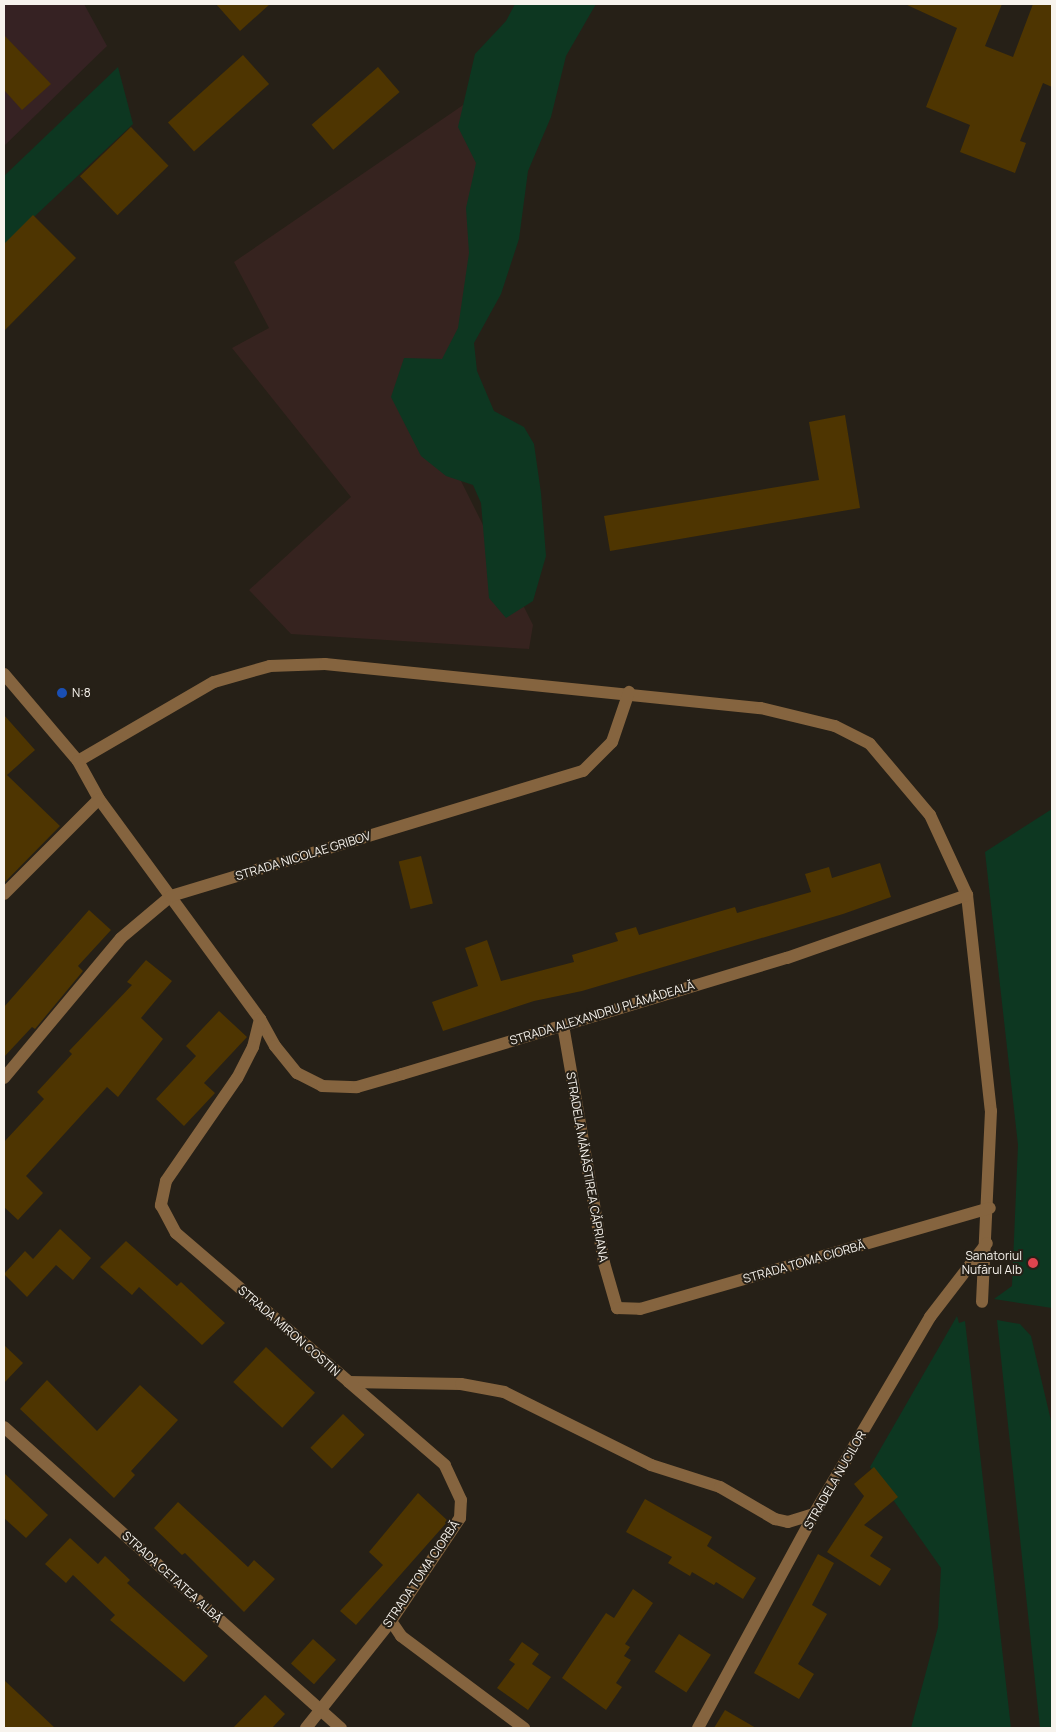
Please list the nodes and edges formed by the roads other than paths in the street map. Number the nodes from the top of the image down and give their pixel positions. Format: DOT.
graph roads {
  1 [pos="4,674"];
  2 [pos="629,692"];
  3 [pos="78,761"];
  4 [pos="99,798"];
  5 [pos="4,894"];
  6 [pos="967,895"];
  7 [pos="171,896"];
  8 [pos="260,1019"];
  9 [pos="562,1025"];
  10 [pos="4,1078"];
  11 [pos="990,1208"];
  12 [pos="987,1243"];
  13 [pos="982,1302"];
  14 [pos="617,1308"];
  15 [pos="349,1382"];
  16 [pos="4,1426"];
  17 [pos="814,1514"];
  18 [pos="390,1621"];
  19 [pos="321,1710"];
  20 [pos="306,1728"];
  21 [pos="341,1728"];
  22 [pos="524,1728"];
  23 [pos="698,1728"];
  1 -- 3 [label="street, STRADA ALEXANDRU PLĂMĂDEALĂ"];
  2 -- 3 [label="street"];
  2 -- 6 [label="street"];
  2 -- 7 [label="street, STRADA NICOLAE GRIBOV"];
  3 -- 4 [label="street, STRADA ALEXANDRU PLĂMĂDEALĂ"];
  4 -- 5 [label="street"];
  4 -- 7 [label="street, STRADA ALEXANDRU PLĂMĂDEALĂ"];
  6 -- 9 [label="street, STRADA ALEXANDRU PLĂMĂDEALĂ"];
  6 -- 11 [label="street"];
  7 -- 8 [label="street, STRADA ALEXANDRU PLĂMĂDEALĂ"];
  7 -- 10 [label="street, STRADA NICOLAE GRIBOV"];
  8 -- 9 [label="street, STRADA ALEXANDRU PLĂMĂDEALĂ"];
  8 -- 15 [label="street, STRADA MIRON COSTIN"];
  9 -- 14 [label="street, STRADELA MĂNĂSTIREA CĂPRIANA"];
  11 -- 12 [label="street"];
  11 -- 14 [label="street, STRADA TOMA CIORBĂ"];
  12 -- 13 [label="street"];
  12 -- 17 [label="street, STRADELA NUCILOR"];
  15 -- 17 [label="street, STRADA MIRON COSTIN"];
  15 -- 18 [label="street, STRADA TOMA CIORBĂ"];
  16 -- 19 [label="street, STRADA CETATEA ALBĂ"];
  17 -- 23 [label="street, STRADELA NUCILOR"];
  18 -- 19 [label="street, STRADA TOMA CIORBĂ"];
  18 -- 22 [label="street"];
  19 -- 20 [label="street, STRADA TOMA CIORBĂ"];
  19 -- 21 [label="street, STRADA CETATEA ALBĂ"];
}
